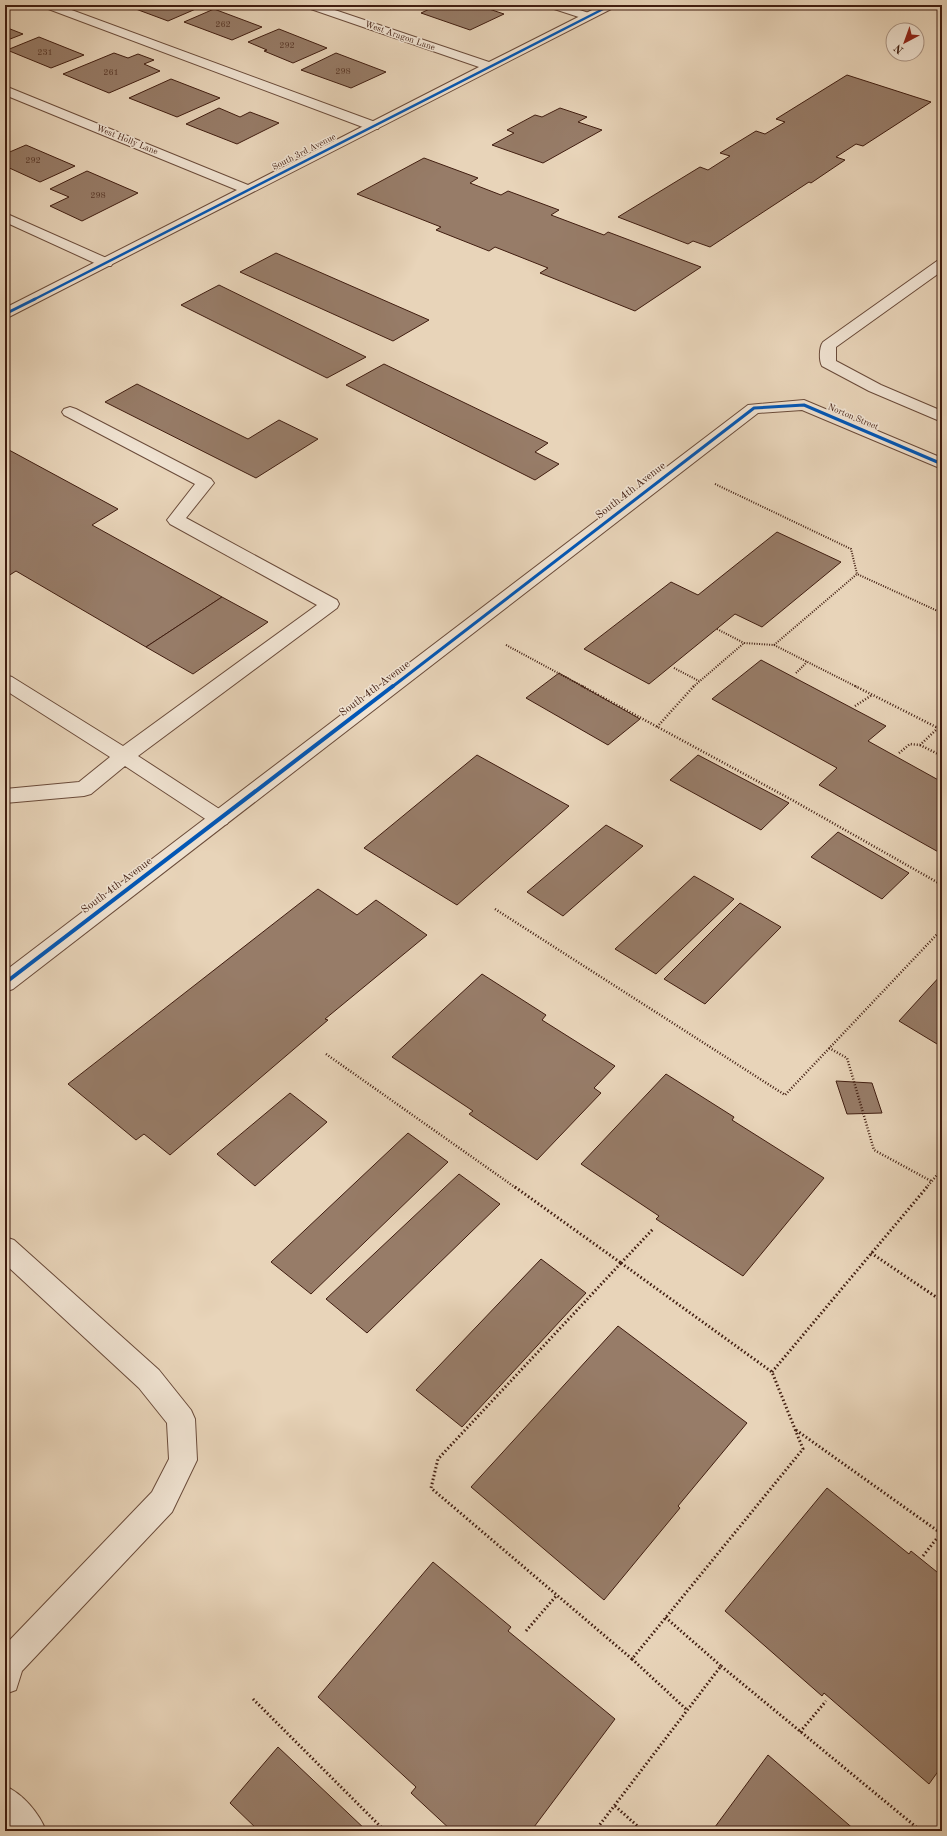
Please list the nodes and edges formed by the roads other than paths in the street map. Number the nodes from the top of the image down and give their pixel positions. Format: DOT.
graph roads {
  1 [pos="47,5"];
  2 [pos="309,5"];
  3 [pos="552,5"];
  4 [pos="611,5"];
  5 [pos="588,16"];
  6 [pos="490,66"];
  7 [pos="5,90"];
  8 [pos="373,126"];
  9 [pos="249,190"];
  10 [pos="5,217"];
  11 [pos="106,263"];
  12 [pos="942,264"];
  13 [pos="5,314"];
  14 [pos="754,408"];
  15 [pos="70,412"];
  16 [pos="942,417"];
  17 [pos="942,464"];
  18 [pos="5,681"];
  19 [pos="124,756"];
  20 [pos="5,796"];
  21 [pos="220,819"];
  22 [pos="5,983"];
  23 [pos="5,1248"];
  24 [pos="5,1679"];
  25 [pos="5,1802"];
  26 [pos="30,1831"];
  1 -- 8 [label="street"];
  2 -- 6 [label="street, West Aragon Lane"];
  3 -- 5 [label="street"];
  4 -- 5 [label="street, South 3rd Avenue"];
  5 -- 6 [label="street, South 3rd Avenue"];
  6 -- 8 [label="street, South 3rd Avenue"];
  7 -- 9 [label="street, West Holly Lane"];
  8 -- 9 [label="street, South 3rd Avenue"];
  9 -- 11 [label="street, South 3rd Avenue"];
  10 -- 11 [label="street"];
  11 -- 13 [label="street, South 3rd Avenue"];
  12 -- 16 [label="street"];
  14 -- 17 [label="street, Norton Street"];
  14 -- 21 [label="street, South 4th Avenue"];
  15 -- 19 [label="street"];
  18 -- 19 [label="street"];
  19 -- 20 [label="street"];
  19 -- 21 [label="street"];
  21 -- 22 [label="street, South 4th Avenue"];
  23 -- 24 [label="street"];
  25 -- 26 [label="street"];
}
